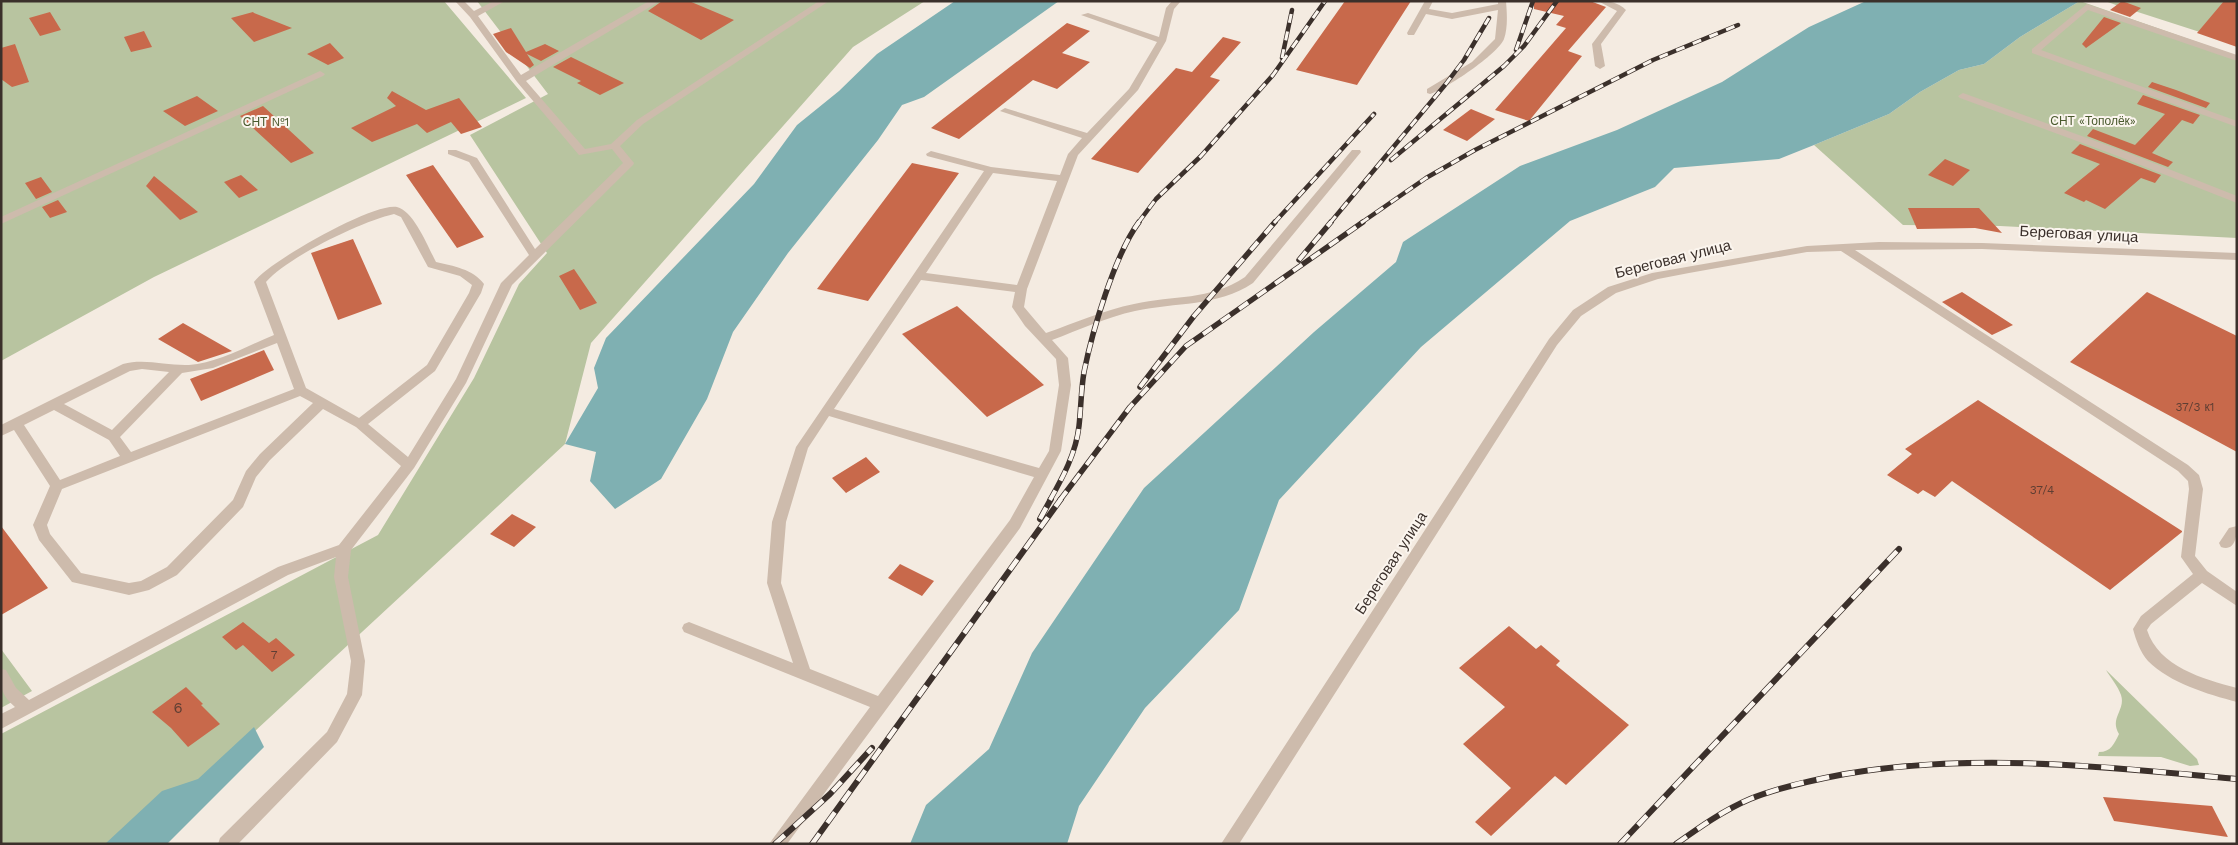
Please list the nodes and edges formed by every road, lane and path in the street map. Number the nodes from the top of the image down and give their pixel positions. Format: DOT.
graph roads {
  1 [pos="459,1"];
  2 [pos="500,1"];
  3 [pos="656,1"];
  4 [pos="825,1"];
  5 [pos="1177,1"];
  6 [pos="1429,1"];
  7 [pos="1602,1"];
  8 [pos="2091,1"];
  9 [pos="1502,4"];
  10 [pos="1424,11"];
  11 [pos="473,15"];
  12 [pos="1085,15"];
  13 [pos="1411,33"];
  14 [pos="1162,40"];
  15 [pos="2237,49"];
  16 [pos="2237,58"];
  17 [pos="1600,66"];
  18 [pos="320,74"];
  19 [pos="520,80"];
  20 [pos="1430,91"];
  21 [pos="1963,96"];
  22 [pos="1005,111"];
  23 [pos="2237,124"];
  24 [pos="1089,137"];
  25 [pos="614,146"];
  26 [pos="452,152"];
  27 [pos="1356,152"];
  28 [pos="931,154"];
  29 [pos="990,170"];
  30 [pos="1064,178"];
  31 [pos="2237,200"];
  32 [pos="1,222"];
  33 [pos="1842,246"];
  34 [pos="534,255"];
  35 [pos="2237,257"];
  36 [pos="918,276"];
  37 [pos="1021,289"];
  38 [pos="280,337"];
  39 [pos="1045,338"];
  40 [pos="180,368"];
  41 [pos="301,391"];
  42 [pos="322,402"];
  43 [pos="54,404"];
  44 [pos="826,411"];
  45 [pos="16,423"];
  46 [pos="360,424"];
  47 [pos="1,431"];
  48 [pos="113,437"];
  49 [pos="128,458"];
  50 [pos="409,465"];
  51 [pos="1042,474"];
  52 [pos="57,486"];
  53 [pos="2237,531"];
  54 [pos="2226,543"];
  55 [pos="344,550"];
  56 [pos="2202,575"];
  57 [pos="2237,600"];
  58 [pos="689,628"];
  59 [pos="804,673"];
  60 [pos="1,675"];
  61 [pos="2237,695"];
  62 [pos="881,704"];
  63 [pos="27,708"];
  64 [pos="1,722"];
  65 [pos="226,844"];
  66 [pos="777,844"];
  67 [pos="1229,844"];
  1 -- 11 [label="street"];
  2 -- 11 [label="street"];
  3 -- 19 [label="street"];
  4 -- 25 [label="street"];
  5 -- 14 [label="street"];
  6 -- 10 [label="street"];
  7 -- 17 [label="street"];
  8 -- 15 [label="street"];
  9 -- 10 [label="street"];
  9 -- 20 [label="street"];
  10 -- 13 [label="street"];
  11 -- 19 [label="street"];
  12 -- 14 [label="street"];
  14 -- 24 [label="street"];
  16 -- 23 [label="street"];
  18 -- 32 [label="street"];
  19 -- 25 [label="street"];
  21 -- 31 [label="street"];
  22 -- 24 [label="street"];
  24 -- 30 [label="street"];
  25 -- 34 [label="street"];
  26 -- 34 [label="street"];
  27 -- 39 [label="street"];
  28 -- 29 [label="street"];
  29 -- 30 [label="street"];
  29 -- 36 [label="street"];
  30 -- 37 [label="street"];
  33 -- 35 [label="street, Береговая улица"];
  33 -- 56 [label="street"];
  33 -- 67 [label="street, Береговая улица"];
  34 -- 50 [label="street"];
  36 -- 37 [label="street"];
  36 -- 44 [label="street"];
  37 -- 39 [label="street"];
  38 -- 40 [label="street"];
  38 -- 41 [label="street"];
  38 -- 46 [label="street"];
  39 -- 51 [label="street"];
  40 -- 43 [label="street"];
  40 -- 48 [label="street"];
  41 -- 42 [label="street"];
  41 -- 49 [label="street"];
  42 -- 46 [label="street"];
  42 -- 52 [label="street"];
  43 -- 45 [label="street"];
  43 -- 48 [label="street"];
  44 -- 51 [label="street"];
  44 -- 59 [label="street"];
  45 -- 47 [label="street"];
  45 -- 52 [label="street"];
  46 -- 50 [label="street"];
  48 -- 49 [label="street"];
  49 -- 52 [label="street"];
  50 -- 55 [label="street"];
  51 -- 62 [label="street"];
  53 -- 54 [label="street"];
  55 -- 63 [label="street"];
  55 -- 65 [label="street"];
  56 -- 57 [label="street"];
  56 -- 61 [label="street"];
  58 -- 59 [label="street"];
  59 -- 62 [label="street"];
  60 -- 63 [label="street"];
  62 -- 66 [label="street"];
  63 -- 64 [label="street"];
}
